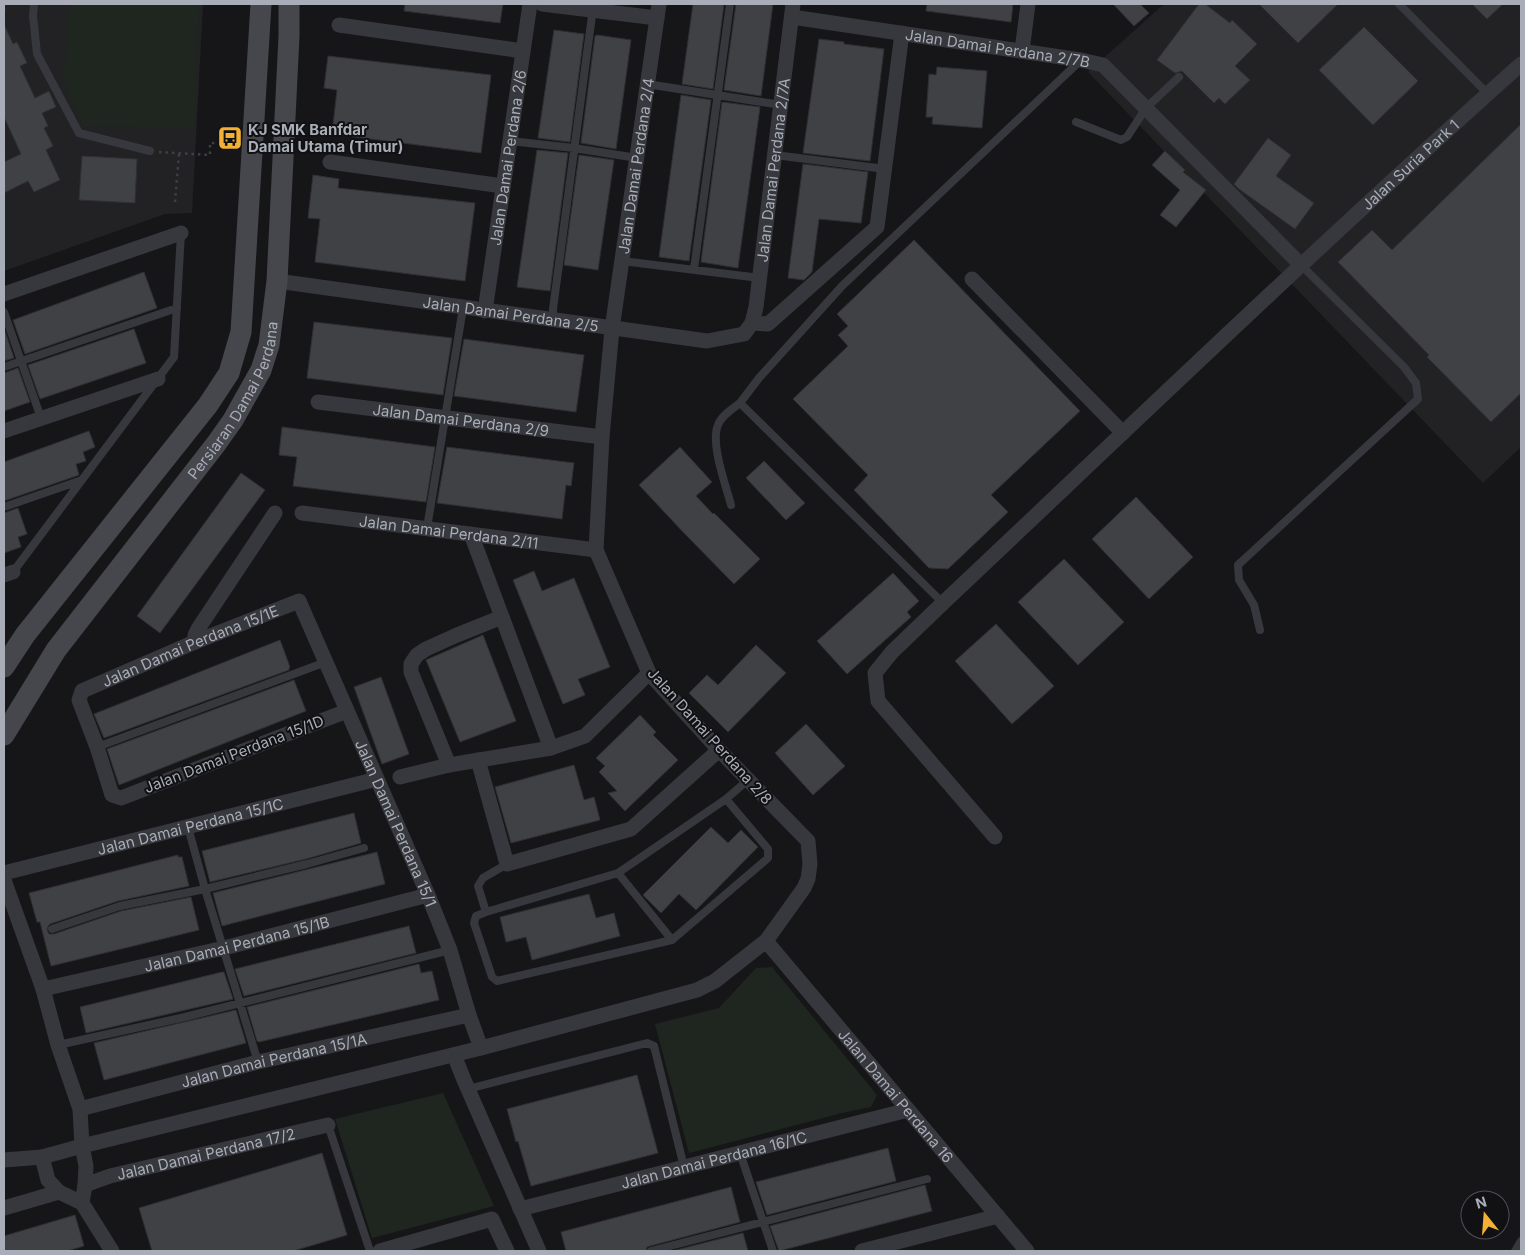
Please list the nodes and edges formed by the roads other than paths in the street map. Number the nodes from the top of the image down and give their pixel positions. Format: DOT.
graph roads {
  1 [pos="34,4"];
  2 [pos="261,4"];
  3 [pos="289,4"];
  4 [pos="530,4"];
  5 [pos="542,4"];
  6 [pos="730,4"];
  7 [pos="1028,4"];
  8 [pos="1399,4"];
  9 [pos="593,7"];
  10 [pos="793,10"];
  11 [pos="658,11"];
  12 [pos="339,26"];
  13 [pos="902,33"];
  14 [pos="523,51"];
  15 [pos="1022,51"];
  16 [pos="1081,60"];
  17 [pos="1521,64"];
  18 [pos="1179,77"];
  19 [pos="647,84"];
  20 [pos="1488,94"];
  21 [pos="717,96"];
  22 [pos="781,105"];
  23 [pos="1146,108"];
  24 [pos="1076,122"];
  25 [pos="510,141"];
  26 [pos="574,148"];
  27 [pos="150,151"];
  28 [pos="775,155"];
  29 [pos="637,158"];
  30 [pos="330,162"];
  31 [pos="885,169"];
  32 [pos="503,186"];
  33 [pos="181,234"];
  34 [pos="622,261"];
  35 [pos="1301,265"];
  36 [pos="694,269"];
  37 [pos="760,278"];
  38 [pos="972,279"];
  39 [pos="277,281"];
  40 [pos="4,294"];
  41 [pos="177,308"];
  42 [pos="463,308"];
  43 [pos="485,311"];
  44 [pos="4,312"];
  45 [pos="553,321"];
  46 [pos="748,328"];
  47 [pos="612,329"];
  48 [pos="21,361"];
  49 [pos="4,367"];
  50 [pos="158,379"];
  51 [pos="318,402"];
  52 [pos="740,403"];
  53 [pos="445,417"];
  54 [pos="41,418"];
  55 [pos="197,419"];
  56 [pos="4,431"];
  57 [pos="1123,433"];
  58 [pos="602,437"];
  59 [pos="216,444"];
  60 [pos="82,480"];
  61 [pos="731,505"];
  62 [pos="4,507"];
  63 [pos="275,513"];
  64 [pos="302,513"];
  65 [pos="426,528"];
  66 [pos="471,534"];
  67 [pos="596,550"];
  68 [pos="8,574"];
  69 [pos="299,601"];
  70 [pos="943,603"];
  71 [pos="502,617"];
  72 [pos="1260,630"];
  73 [pos="194,642"];
  74 [pos="326,662"];
  75 [pos="4,667"];
  76 [pos="649,673"];
  77 [pos="347,711"];
  78 [pos="4,735"];
  79 [pos="97,748"];
  80 [pos="551,748"];
  81 [pos="719,750"];
  82 [pos="478,760"];
  83 [pos="449,765"];
  84 [pos="400,777"];
  85 [pos="377,779"];
  86 [pos="748,780"];
  87 [pos="726,799"];
  88 [pos="188,826"];
  89 [pos="995,837"];
  90 [pos="364,848"];
  91 [pos="506,864"];
  92 [pos="4,873"];
  93 [pos="618,874"];
  94 [pos="4,880"];
  95 [pos="205,889"];
  96 [pos="428,894"];
  97 [pos="486,912"];
  98 [pos="52,929"];
  99 [pos="672,940"];
  100 [pos="766,941"];
  101 [pos="224,948"];
  102 [pos="450,950"];
  103 [pos="43,989"];
  104 [pos="240,1002"];
  105 [pos="469,1015"];
  106 [pos="58,1045"];
  107 [pos="481,1048"];
  108 [pos="454,1055"];
  109 [pos="258,1062"];
  110 [pos="468,1089"];
  111 [pos="80,1109"];
  112 [pos="908,1110"];
  113 [pos="328,1125"];
  114 [pos="82,1146"];
  115 [pos="740,1153"];
  116 [pos="42,1158"];
  117 [pos="4,1160"];
  118 [pos="684,1167"];
  119 [pos="927,1179"];
  120 [pos="85,1185"];
  121 [pos="59,1192"];
  122 [pos="82,1203"];
  123 [pos="4,1208"];
  124 [pos="520,1209"];
  125 [pos="998,1216"];
  126 [pos="763,1222"];
  127 [pos="1521,1241"];
  128 [pos="112,1251"];
  129 [pos="370,1251"];
  130 [pos="380,1251"];
  131 [pos="507,1251"];
  132 [pos="539,1251"];
  133 [pos="651,1251"];
  134 [pos="773,1251"];
  135 [pos="862,1251"];
  136 [pos="1028,1251"];
  137 [pos="1515,1251"];
  1 -- 27 [label="lane"];
  2 -- 55 [label="main road, Persiaran Damai Perdana"];
  3 -- 39 [label="main road, Persiaran Damai Perdana"];
  4 -- 14 [label="street, Jalan Damai Perdana 2/6"];
  5 -- 9 [label="street"];
  6 -- 21 [label="lane"];
  7 -- 15 [label="street"];
  8 -- 20 [label="lane"];
  9 -- 11 [label="street"];
  9 -- 26 [label="lane"];
  10 -- 13 [label="street, Jalan Damai Perdana 2/7B"];
  10 -- 22 [label="street, Jalan Damai Perdana 2/7A"];
  11 -- 19 [label="street, Jalan Damai Perdana 2/4"];
  12 -- 14 [label="street"];
  13 -- 15 [label="street, Jalan Damai Perdana 2/7B"];
  13 -- 31 [label="street, Jalan Damai Perdana 2/5"];
  14 -- 25 [label="street, Jalan Damai Perdana 2/6"];
  15 -- 16 [label="street, Jalan Damai Perdana 2/7B"];
  16 -- 23 [label="street, Jalan Damai Perdana 2/7B"];
  16 -- 52 [label="lane"];
  17 -- 20 [label="street, Jalan Suria Park 1"];
  18 -- 23 [label="lane"];
  19 -- 21 [label="lane"];
  19 -- 29 [label="street, Jalan Damai Perdana 2/4"];
  20 -- 35 [label="street, Jalan Suria Park 1"];
  21 -- 22 [label="lane"];
  21 -- 36 [label="lane"];
  22 -- 28 [label="street, Jalan Damai Perdana 2/7A"];
  23 -- 24 [label="lane"];
  23 -- 35 [label="street, Jalan Damai Perdana 2/7B"];
  25 -- 26 [label="lane"];
  25 -- 32 [label="street, Jalan Damai Perdana 2/6"];
  26 -- 29 [label="lane"];
  26 -- 45 [label="lane"];
  28 -- 31 [label="lane"];
  28 -- 37 [label="street, Jalan Damai Perdana 2/7A"];
  29 -- 34 [label="street, Jalan Damai Perdana 2/4"];
  30 -- 32 [label="street"];
  31 -- 46 [label="street, Jalan Damai Perdana 2/5"];
  32 -- 43 [label="street, Jalan Damai Perdana 2/6"];
  33 -- 40 [label="street"];
  33 -- 41 [label="lane"];
  34 -- 36 [label="lane"];
  34 -- 47 [label="street, Jalan Damai Perdana 2/4"];
  35 -- 57 [label="street, Jalan Suria Park 1"];
  35 -- 72 [label="lane"];
  36 -- 37 [label="lane"];
  37 -- 46 [label="street, Jalan Damai Perdana 2/7A"];
  38 -- 57 [label="street"];
  39 -- 42 [label="street, Jalan Damai Perdana 2/5"];
  39 -- 59 [label="main road, Persiaran Damai Perdana"];
  41 -- 48 [label="lane"];
  41 -- 50 [label="lane"];
  42 -- 43 [label="street, Jalan Damai Perdana 2/5"];
  42 -- 53 [label="lane"];
  43 -- 45 [label="street, Jalan Damai Perdana 2/5"];
  44 -- 48 [label="lane"];
  45 -- 47 [label="street, Jalan Damai Perdana 2/5"];
  46 -- 47 [label="street, Jalan Damai Perdana 2/5"];
  47 -- 58 [label="street, Jalan Damai Perdana 2/8"];
  48 -- 49 [label="lane"];
  48 -- 54 [label="lane"];
  50 -- 54 [label="street"];
  50 -- 60 [label="lane"];
  51 -- 53 [label="street, Jalan Damai Perdana 2/9"];
  52 -- 61 [label="lane"];
  52 -- 70 [label="lane"];
  53 -- 58 [label="street, Jalan Damai Perdana 2/9"];
  53 -- 65 [label="lane"];
  54 -- 56 [label="street"];
  55 -- 59 [label="main road"];
  55 -- 75 [label="main road, Persiaran Damai Perdana"];
  57 -- 70 [label="street, Jalan Suria Park 1"];
  58 -- 67 [label="street, Jalan Damai Perdana 2/8"];
  59 -- 78 [label="main road, Persiaran Damai Perdana"];
  60 -- 62 [label="lane"];
  60 -- 68 [label="lane"];
  63 -- 73 [label="street"];
  64 -- 65 [label="street, Jalan Damai Perdana 2/11"];
  65 -- 66 [label="street, Jalan Damai Perdana 2/11"];
  66 -- 67 [label="street, Jalan Damai Perdana 2/11"];
  66 -- 71 [label="street"];
  67 -- 76 [label="street, Jalan Damai Perdana 2/8"];
  69 -- 73 [label="street, Jalan Damai Perdana 15/1E"];
  69 -- 74 [label="street, Jalan Damai Perdana 15/1"];
  70 -- 89 [label="street, Jalan Suria Park 1"];
  71 -- 80 [label="street"];
  71 -- 83 [label="street"];
  73 -- 79 [label="street, Jalan Damai Perdana 15/1E"];
  74 -- 77 [label="street, Jalan Damai Perdana 15/1"];
  74 -- 79 [label="lane"];
  76 -- 80 [label="street"];
  76 -- 81 [label="street, Jalan Damai Perdana 2/8"];
  77 -- 79 [label="street, Jalan Damai Perdana 15/1D"];
  77 -- 85 [label="street, Jalan Damai Perdana 15/1"];
  80 -- 82 [label="street"];
  81 -- 86 [label="street, Jalan Damai Perdana 2/8"];
  81 -- 91 [label="street"];
  82 -- 83 [label="street"];
  82 -- 91 [label="street"];
  83 -- 84 [label="street"];
  85 -- 88 [label="street, Jalan Damai Perdana 15/1C"];
  85 -- 96 [label="street, Jalan Damai Perdana 15/1"];
  86 -- 87 [label="lane"];
  86 -- 100 [label="street, Jalan Damai Perdana 2/8"];
  87 -- 93 [label="lane"];
  87 -- 99 [label="lane"];
  88 -- 92 [label="street, Jalan Damai Perdana 15/1C"];
  88 -- 95 [label="lane"];
  90 -- 95 [label="lane"];
  91 -- 97 [label="lane"];
  93 -- 97 [label="lane"];
  93 -- 99 [label="lane"];
  94 -- 103 [label="street"];
  95 -- 98 [label="lane"];
  95 -- 101 [label="lane"];
  96 -- 101 [label="street, Jalan Damai Perdana 15/1B"];
  96 -- 102 [label="street, Jalan Damai Perdana 15/1"];
  97 -- 99 [label="lane"];
  100 -- 107 [label="street"];
  100 -- 112 [label="street, Jalan Damai Perdana 16"];
  101 -- 103 [label="street, Jalan Damai Perdana 15/1B"];
  101 -- 104 [label="lane"];
  102 -- 104 [label="lane"];
  102 -- 105 [label="street, Jalan Damai Perdana 15/1"];
  103 -- 106 [label="street"];
  104 -- 106 [label="lane"];
  104 -- 109 [label="lane"];
  105 -- 107 [label="street, Jalan Damai Perdana 15/1"];
  105 -- 109 [label="street, Jalan Damai Perdana 15/1A"];
  106 -- 111 [label="street"];
  107 -- 108 [label="street"];
  108 -- 110 [label="street"];
  108 -- 114 [label="street"];
  109 -- 111 [label="street, Jalan Damai Perdana 15/1A"];
  110 -- 118 [label="lane"];
  110 -- 124 [label="street"];
  111 -- 114 [label="street"];
  112 -- 115 [label="street, Jalan Damai Perdana 16/1C"];
  112 -- 125 [label="street, Jalan Damai Perdana 16"];
  113 -- 120 [label="street, Jalan Damai Perdana 17/2"];
  113 -- 129 [label="lane"];
  114 -- 116 [label="street"];
  114 -- 120 [label="street"];
  115 -- 118 [label="street, Jalan Damai Perdana 16/1C"];
  115 -- 126 [label="lane"];
  116 -- 117 [label="street"];
  116 -- 121 [label="street"];
  118 -- 124 [label="street, Jalan Damai Perdana 16/1C"];
  119 -- 126 [label="lane"];
  120 -- 122 [label="street"];
  121 -- 122 [label="street"];
  121 -- 123 [label="street"];
  122 -- 128 [label="street"];
  124 -- 132 [label="street"];
  125 -- 135 [label="street"];
  125 -- 136 [label="street, Jalan Damai Perdana 16"];
  126 -- 133 [label="lane"];
  126 -- 134 [label="lane"];
  127 -- 137 [label="lane"];
  130 -- 131 [label="street"];
}
